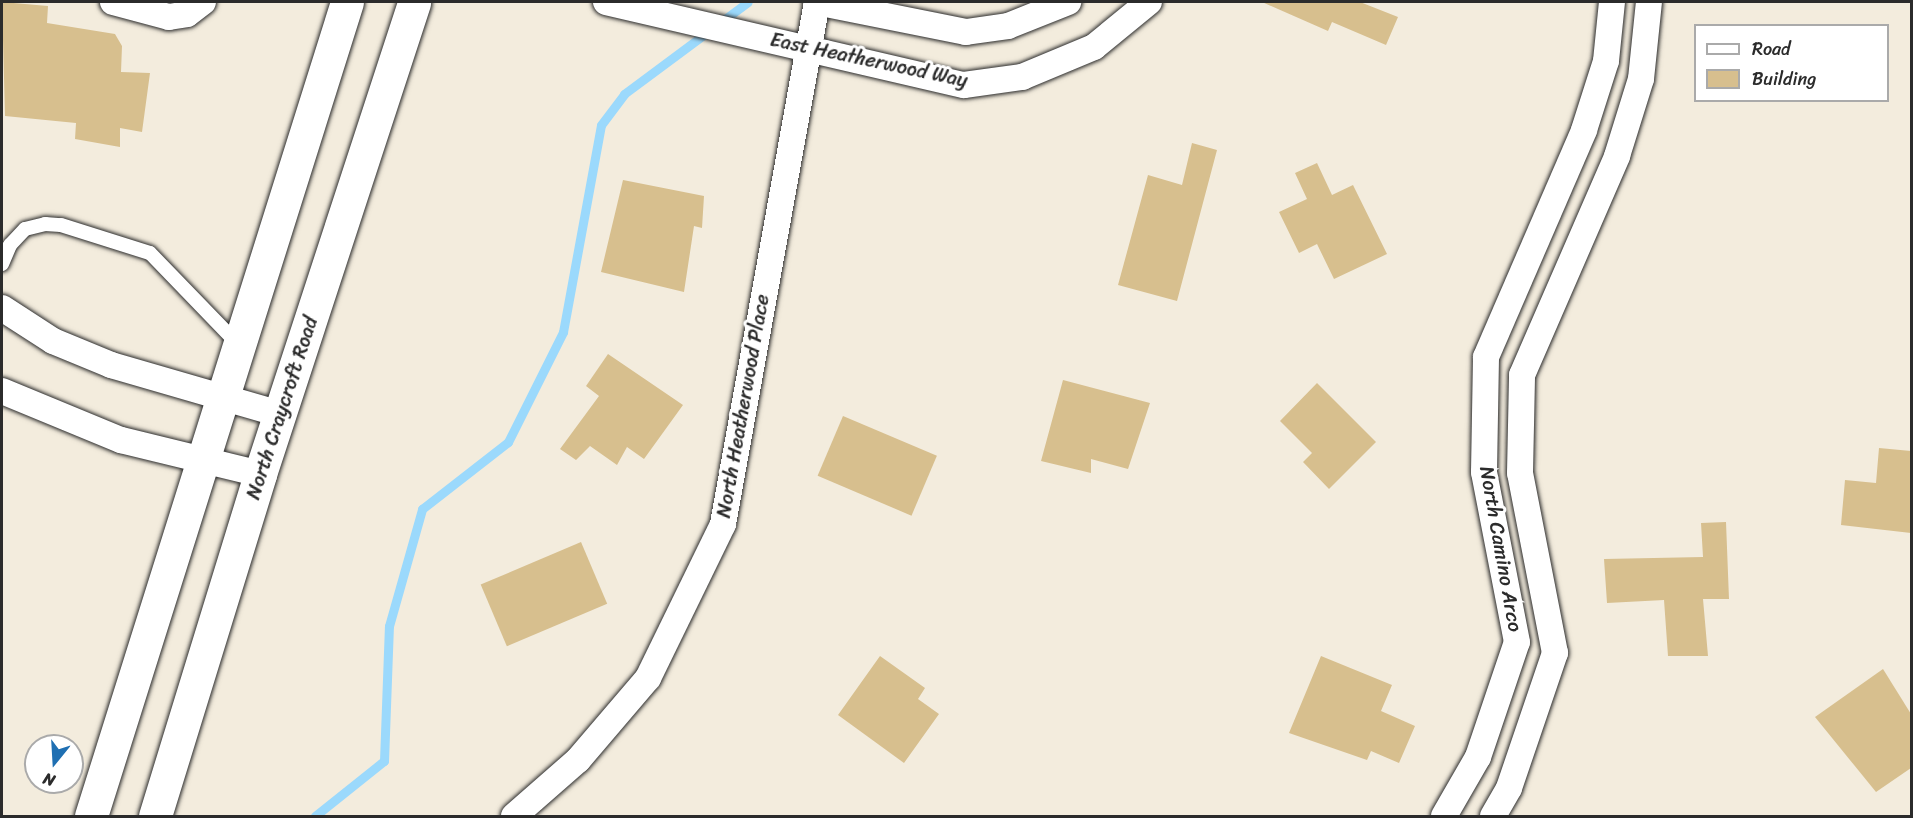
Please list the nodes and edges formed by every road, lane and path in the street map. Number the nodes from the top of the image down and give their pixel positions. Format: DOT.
graph roads {
  1 [pos="113,2"];
  2 [pos="203,2"];
  3 [pos="347,2"];
  4 [pos="414,2"];
  5 [pos="606,2"];
  6 [pos="817,2"];
  7 [pos="1068,2"];
  8 [pos="1149,2"];
  9 [pos="1612,2"];
  10 [pos="1649,2"];
  11 [pos="811,49"];
  12 [pos="2,264"];
  13 [pos="2,308"];
  14 [pos="241,346"];
  15 [pos="2,391"];
  16 [pos="225,397"];
  17 [pos="280,414"];
  18 [pos="204,457"];
  19 [pos="260,474"];
  20 [pos="91,816"];
  21 [pos="155,816"];
  22 [pos="514,816"];
  23 [pos="1444,816"];
  24 [pos="1493,816"];
  1 -- 2 [label="street"];
  3 -- 14 [label="main road"];
  4 -- 17 [label="main road, North Craycroft Road"];
  5 -- 11 [label="street, East Heatherwood Way"];
  6 -- 7 [label="street"];
  6 -- 11 [label="street, North Heatherwood Place"];
  8 -- 11 [label="street, East Heatherwood Way"];
  9 -- 23 [label="street, North Camino Arco"];
  10 -- 24 [label="street, North Camino Arco"];
  11 -- 22 [label="street, North Heatherwood Place"];
  12 -- 14 [label="lane"];
  13 -- 16 [label="street"];
  14 -- 16 [label="main road"];
  15 -- 18 [label="street"];
  16 -- 17 [label="street"];
  16 -- 18 [label="main road"];
  17 -- 19 [label="main road, North Craycroft Road"];
  18 -- 19 [label="street"];
  18 -- 20 [label="main road"];
  19 -- 21 [label="main road, North Craycroft Road"];
}
